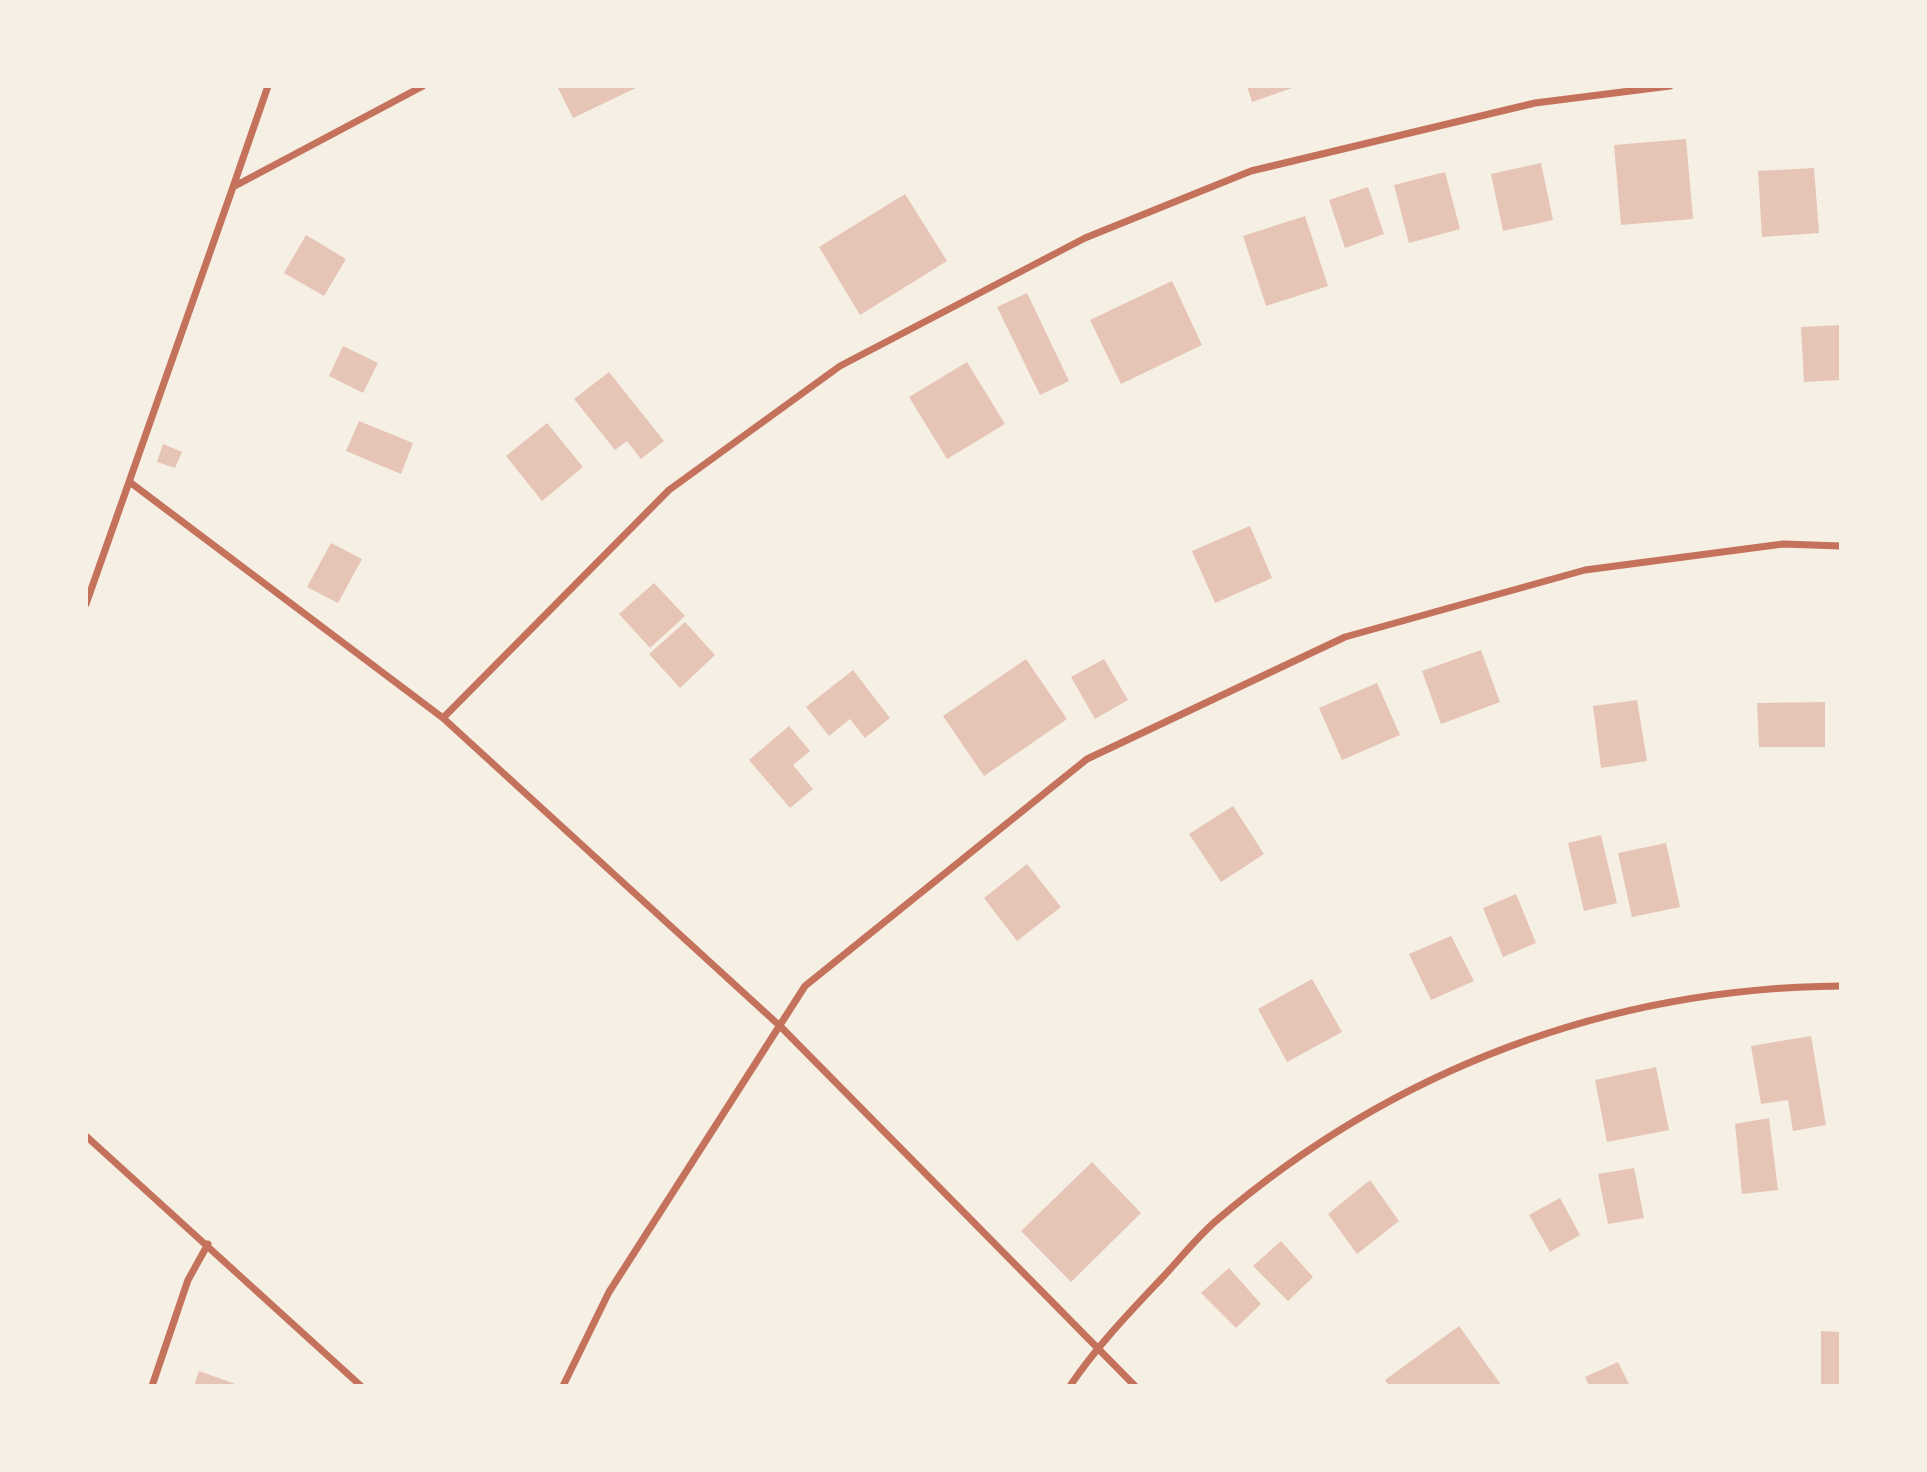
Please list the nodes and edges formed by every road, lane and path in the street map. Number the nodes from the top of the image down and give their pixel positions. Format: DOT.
graph roads {
  1 [pos="268,86"];
  2 [pos="423,86"];
  3 [pos="1670,86"];
  4 [pos="233,187"];
  5 [pos="131,483"];
  6 [pos="1841,547"];
  7 [pos="86,604"];
  8 [pos="443,718"];
  9 [pos="1841,986"];
  10 [pos="781,1027"];
  11 [pos="86,1136"];
  12 [pos="208,1244"];
  13 [pos="1096,1347"];
  14 [pos="152,1386"];
  15 [pos="361,1386"];
  16 [pos="563,1386"];
  17 [pos="1070,1386"];
  18 [pos="1135,1386"];
  1 -- 4 [label="street"];
  2 -- 4 [label="street"];
  3 -- 8 [label="street"];
  4 -- 5 [label="street"];
  5 -- 7 [label="street"];
  5 -- 8 [label="street"];
  6 -- 10 [label="street"];
  8 -- 10 [label="street"];
  9 -- 13 [label="street"];
  10 -- 13 [label="street"];
  10 -- 16 [label="street"];
  11 -- 12 [label="street"];
  12 -- 14 [label="street"];
  12 -- 15 [label="street"];
  13 -- 17 [label="street"];
  13 -- 18 [label="street"];
}
